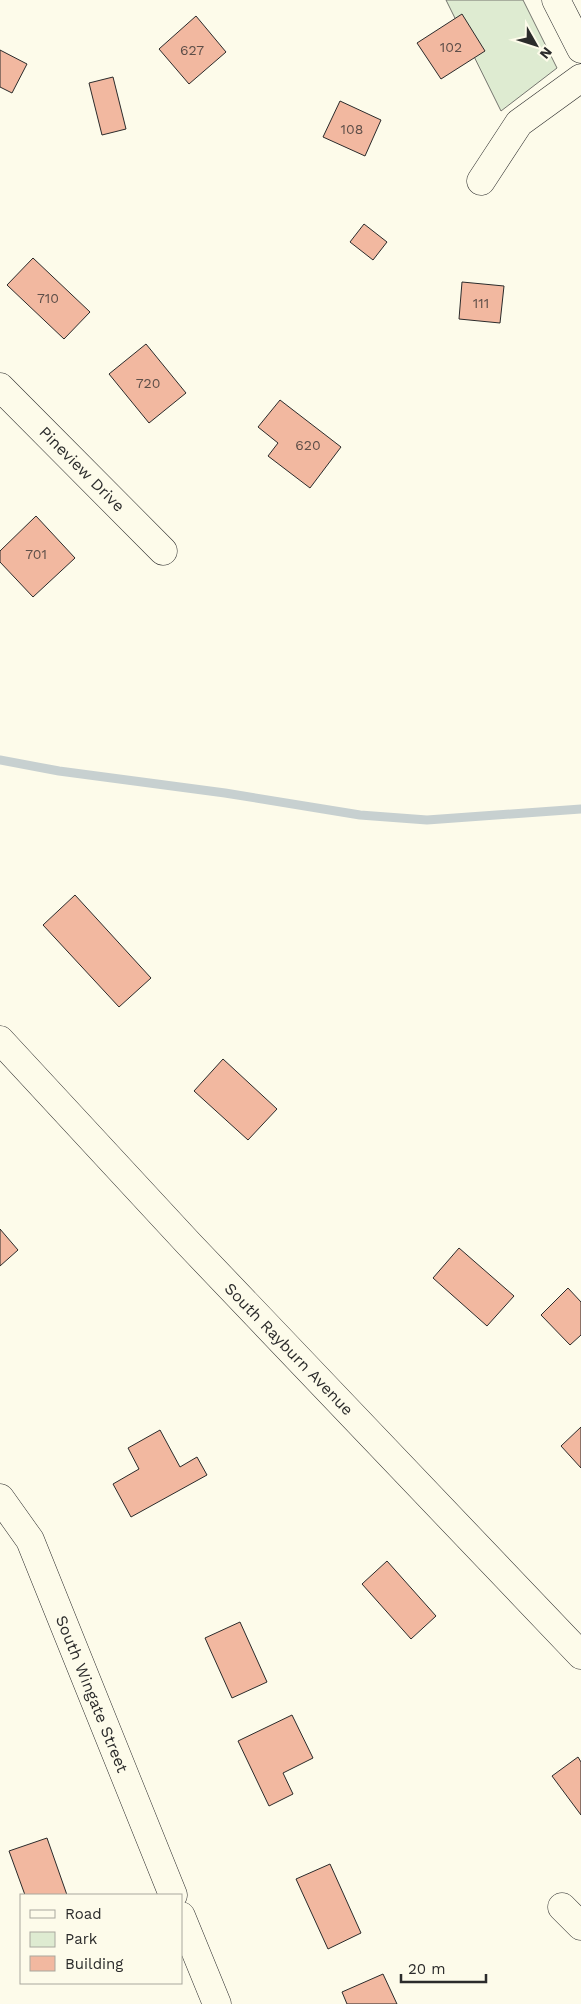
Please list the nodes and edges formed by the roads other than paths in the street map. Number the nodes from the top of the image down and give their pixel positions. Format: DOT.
graph roads {
  1 [pos="556,0"];
  2 [pos="581,49"];
  3 [pos="581,78"];
  4 [pos="481,181"];
  5 [pos="0,387"];
  6 [pos="163,551"];
  7 [pos="0,1040"];
  8 [pos="0,1498"];
  9 [pos="581,1655"];
  10 [pos="173,1894"];
  11 [pos="562,1907"];
  12 [pos="182,1919"];
  13 [pos="581,1926"];
  14 [pos="216,2004"];
  1 -- 2 [label="street"];
  3 -- 4 [label="street"];
  5 -- 6 [label="street, Pineview Drive"];
  7 -- 9 [label="street, South Rayburn Avenue"];
  8 -- 10 [label="street, South Wingate Street"];
  11 -- 13 [label="street"];
  12 -- 14 [label="street"];
}
